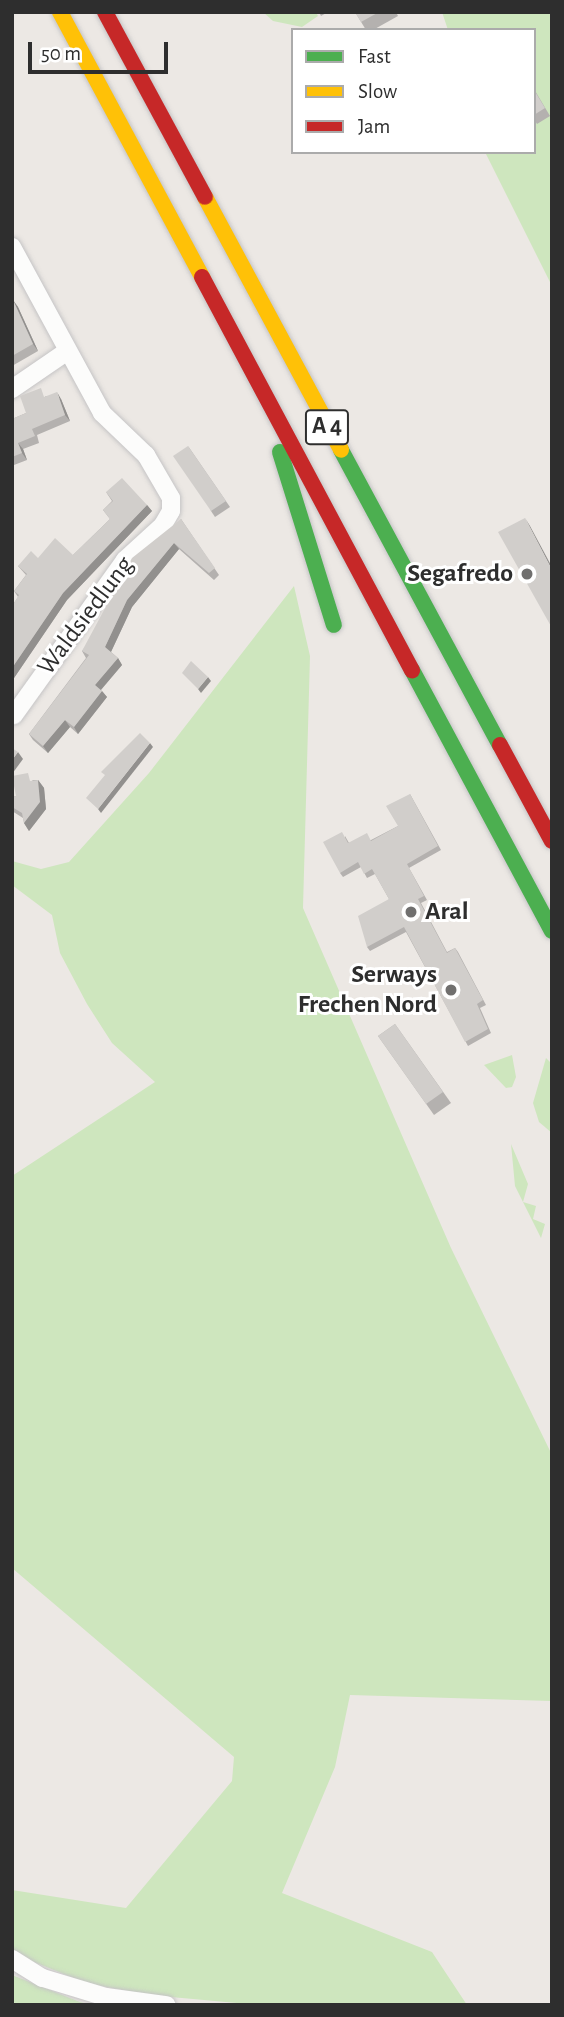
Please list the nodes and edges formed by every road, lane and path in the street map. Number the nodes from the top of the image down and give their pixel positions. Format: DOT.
graph roads {
  1 [pos="60,12"];
  2 [pos="105,12"];
  3 [pos="12,247"];
  4 [pos="66,352"];
  5 [pos="12,389"];
  6 [pos="263,393"];
  7 [pos="334,625"];
  8 [pos="14,715"];
  9 [pos="552,841"];
  10 [pos="552,932"];
  11 [pos="12,1959"];
  12 [pos="166,2005"];
  1 -- 6 [label="highway, A 4"];
  2 -- 9 [label="highway, A 4"];
  3 -- 4 [label="street"];
  4 -- 5 [label="street"];
  4 -- 8 [label="street, Waldsiedlung"];
  6 -- 7 [label="highway"];
  6 -- 10 [label="highway, A 4"];
  11 -- 12 [label="street"];
}
